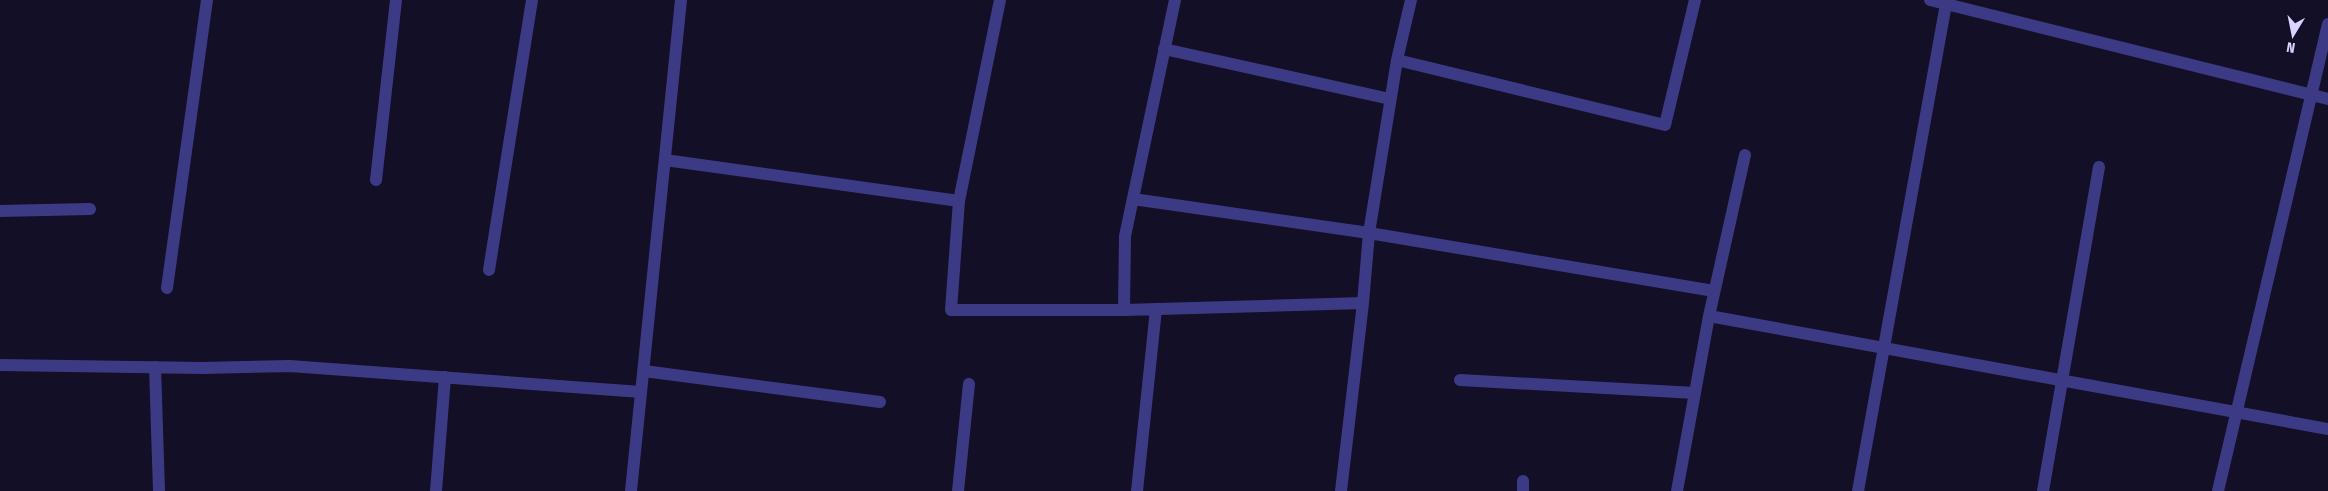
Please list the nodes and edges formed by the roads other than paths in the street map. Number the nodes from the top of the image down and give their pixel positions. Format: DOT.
graph roads {
  1 [pos="207,0"];
  2 [pos="396,0"];
  3 [pos="532,0"];
  4 [pos="681,0"];
  5 [pos="1000,0"];
  6 [pos="1175,0"];
  7 [pos="1411,0"];
  8 [pos="1695,0"];
  9 [pos="1930,0"];
  10 [pos="1946,4"];
  11 [pos="2328,24"];
  12 [pos="1164,49"];
  13 [pos="1397,60"];
  14 [pos="2312,96"];
  15 [pos="2328,98"];
  16 [pos="1390,99"];
  17 [pos="1745,155"];
  18 [pos="665,160"];
  19 [pos="2099,167"];
  20 [pos="376,180"];
  21 [pos="1133,199"];
  22 [pos="959,201"];
  23 [pos="90,209"];
  24 [pos="0,211"];
  25 [pos="1369,233"];
  26 [pos="489,270"];
  27 [pos="168,288"];
  28 [pos="1714,290"];
  29 [pos="1364,303"];
  30 [pos="1156,309"];
  31 [pos="1124,310"];
  32 [pos="1709,316"];
  33 [pos="1885,348"];
  34 [pos="0,365"];
  35 [pos="156,367"];
  36 [pos="644,371"];
  37 [pos="445,376"];
  38 [pos="1460,380"];
  39 [pos="2062,381"];
  40 [pos="969,384"];
  41 [pos="641,392"];
  42 [pos="1695,393"];
  43 [pos="880,402"];
  44 [pos="2236,413"];
  45 [pos="2328,430"];
  46 [pos="159,491"];
  47 [pos="436,491"];
  48 [pos="631,491"];
  49 [pos="958,491"];
  50 [pos="1137,491"];
  51 [pos="1341,491"];
  52 [pos="1677,491"];
  53 [pos="1858,491"];
  54 [pos="2043,491"];
  55 [pos="2218,491"];
  1 -- 27 [label="street"];
  2 -- 20 [label="street"];
  3 -- 26 [label="street"];
  4 -- 18 [label="street"];
  5 -- 22 [label="street"];
  6 -- 12 [label="street"];
  7 -- 13 [label="street"];
  8 -- 13 [label="street"];
  9 -- 10 [label="street"];
  10 -- 14 [label="street"];
  10 -- 33 [label="street"];
  11 -- 14 [label="street"];
  12 -- 16 [label="street"];
  12 -- 21 [label="street"];
  13 -- 16 [label="street"];
  14 -- 15 [label="street"];
  14 -- 44 [label="street"];
  16 -- 25 [label="street"];
  17 -- 28 [label="street"];
  18 -- 22 [label="street"];
  18 -- 36 [label="street"];
  19 -- 39 [label="street"];
  21 -- 25 [label="street"];
  21 -- 31 [label="street"];
  22 -- 31 [label="street"];
  23 -- 24 [label="street"];
  25 -- 28 [label="street"];
  25 -- 29 [label="street"];
  28 -- 32 [label="street"];
  29 -- 30 [label="street"];
  29 -- 51 [label="street"];
  30 -- 31 [label="street"];
  30 -- 50 [label="street"];
  32 -- 33 [label="street"];
  32 -- 42 [label="street"];
  33 -- 39 [label="street"];
  33 -- 53 [label="street"];
  34 -- 35 [label="street"];
  35 -- 37 [label="street"];
  35 -- 46 [label="street"];
  36 -- 41 [label="street"];
  36 -- 43 [label="street"];
  37 -- 41 [label="street"];
  37 -- 47 [label="street"];
  38 -- 42 [label="street"];
  39 -- 44 [label="street"];
  39 -- 54 [label="street"];
  40 -- 49 [label="street"];
  41 -- 48 [label="street"];
  42 -- 52 [label="street"];
  44 -- 45 [label="street"];
  44 -- 55 [label="street"];
}
